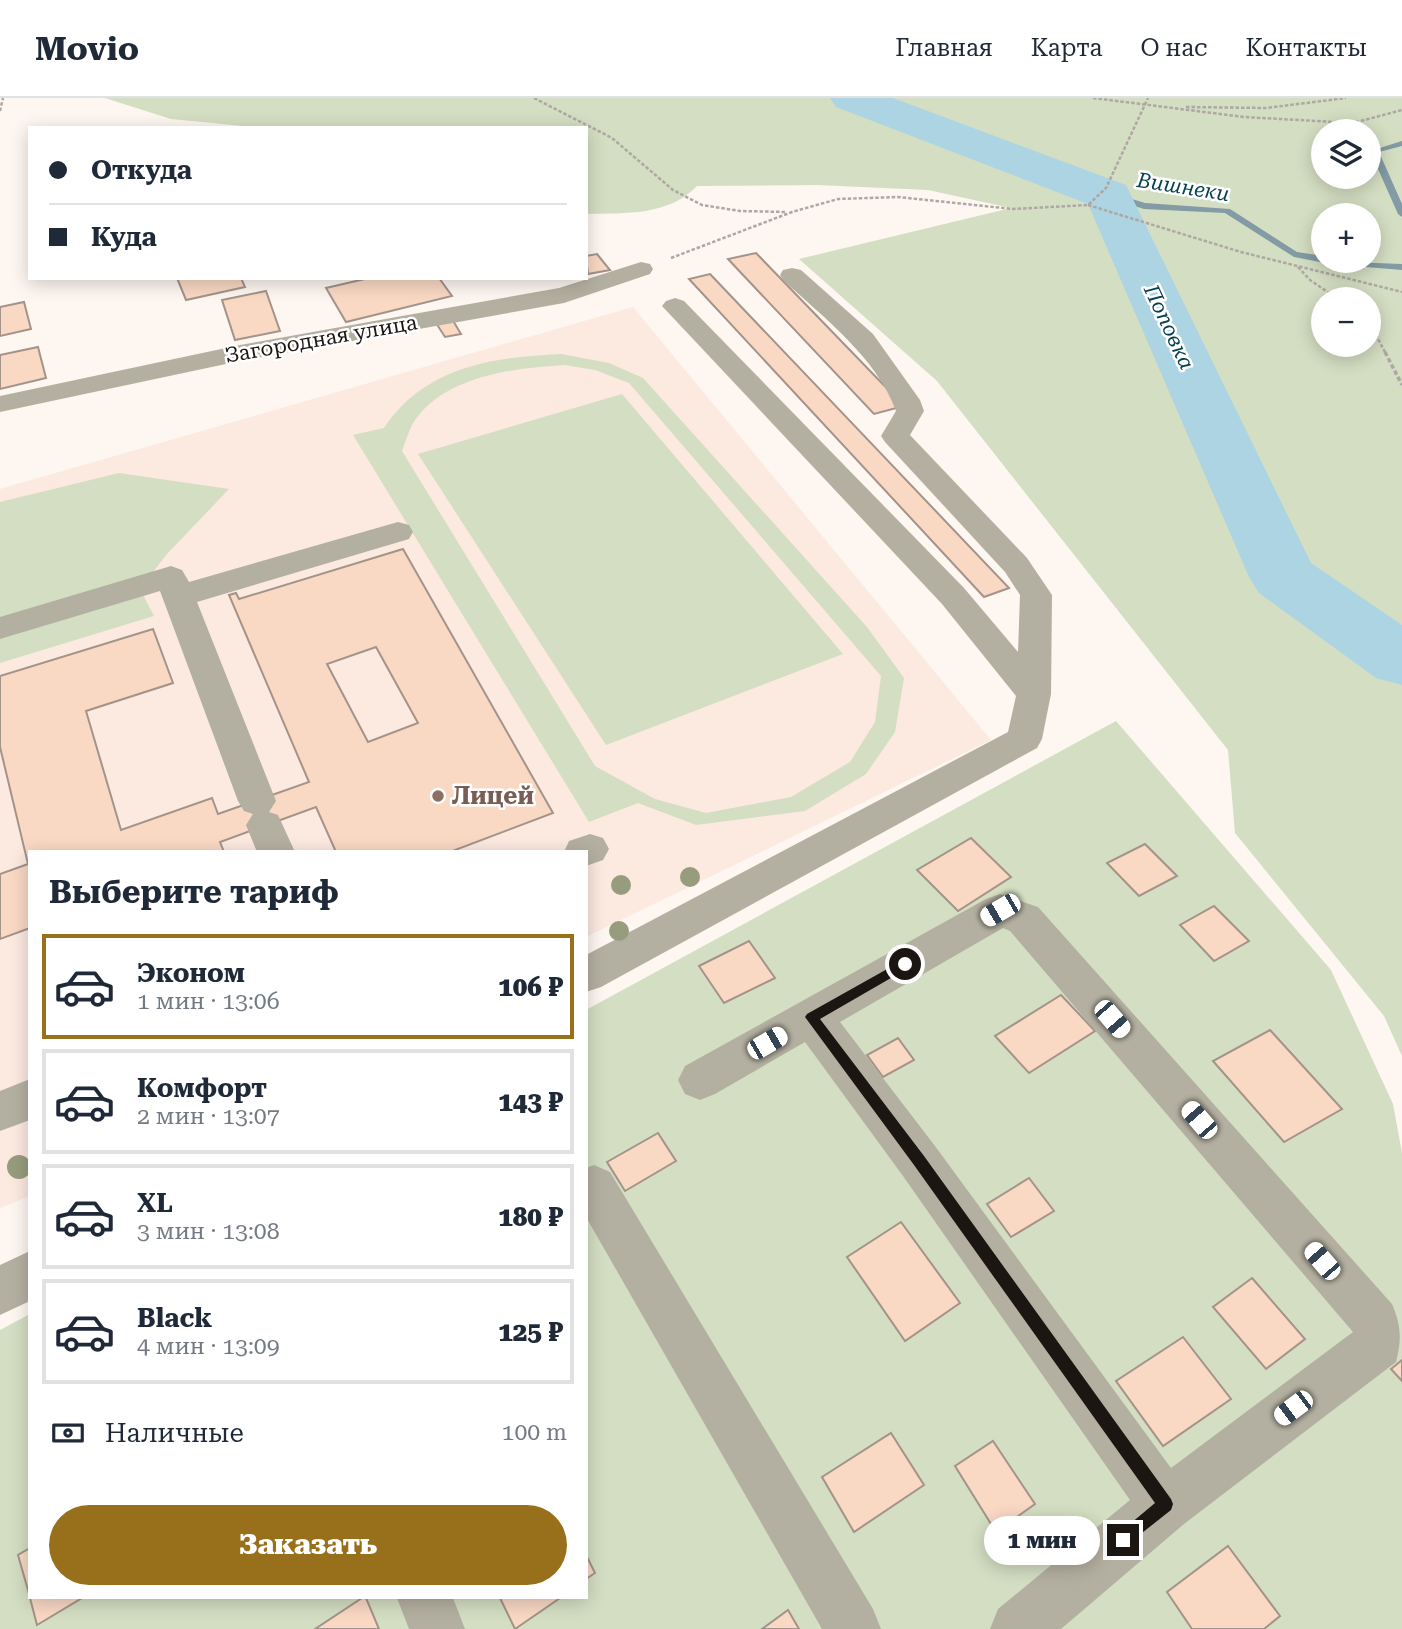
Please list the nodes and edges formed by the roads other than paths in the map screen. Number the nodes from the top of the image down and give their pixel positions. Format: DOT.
graph roads {
  1 [pos="641,269"];
  2 [pos="792,275"];
  3 [pos="675,306"];
  4 [pos="0,404"];
  5 [pos="398,532"];
  6 [pos="179,596"];
  7 [pos="0,628"];
  8 [pos="1034,694"];
  9 [pos="266,826"];
  10 [pos="588,974"];
  11 [pos="811,1017"];
  12 [pos="700,1080"];
  13 [pos="28,1100"];
  14 [pos="0,1111"];
  15 [pos="594,1186"];
  16 [pos="28,1276"];
  17 [pos="0,1291"];
  18 [pos="1165,1504"];
  19 [pos="425,1599"];
  20 [pos="437,1629"];
  21 [pos="853,1629"];
  22 [pos="1018,1629"];
  1 -- 4 [label="street, Загородная улица"];
  2 -- 8 [label="street"];
  3 -- 8 [label="street"];
  5 -- 6 [label="street"];
  6 -- 7 [label="street"];
  6 -- 9 [label="street"];
  8 -- 10 [label="street"];
  11 -- 12 [label="street"];
  11 -- 18 [label="street"];
  11 -- 18 [label="street"];
  13 -- 14 [label="street"];
  15 -- 21 [label="street"];
  16 -- 17 [label="street"];
  18 -- 22 [label="street"];
  19 -- 20 [label="street"];
}
